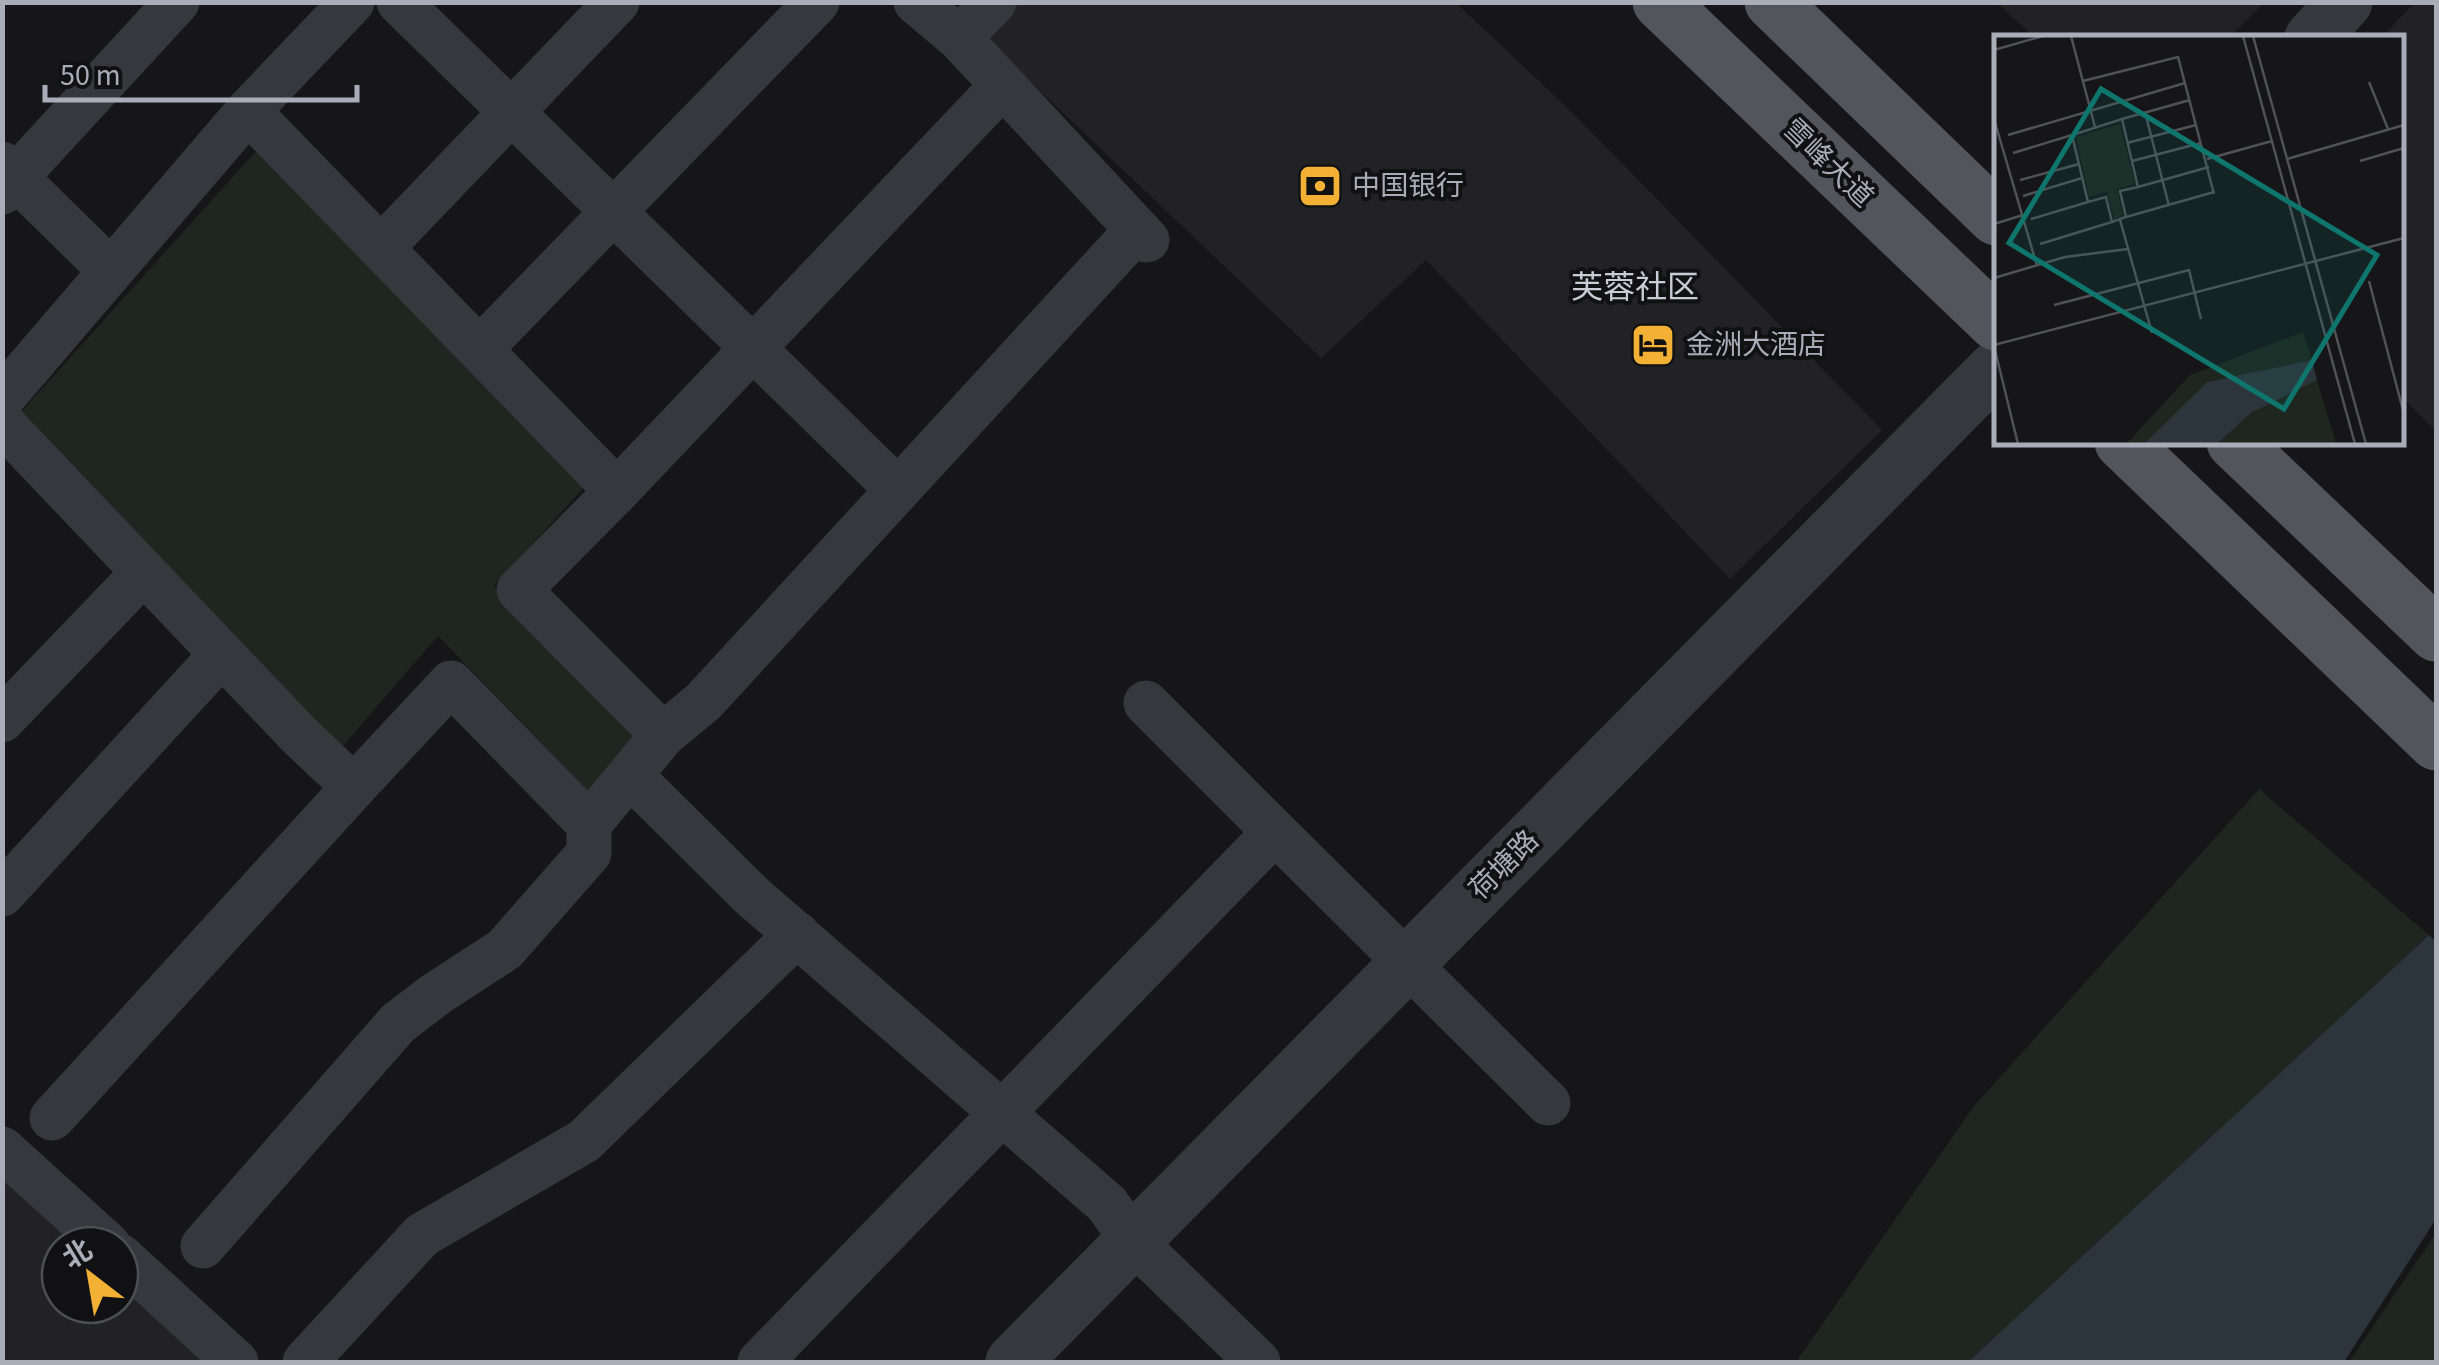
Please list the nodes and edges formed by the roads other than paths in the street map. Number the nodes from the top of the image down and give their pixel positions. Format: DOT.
graph roads {
  1 [pos="177,2"];
  2 [pos="352,2"];
  3 [pos="400,2"];
  4 [pos="617,2"];
  5 [pos="817,2"];
  6 [pos="916,2"];
  7 [pos="994,2"];
  8 [pos="1660,2"];
  9 [pos="1772,2"];
  10 [pos="2345,2"];
  11 [pos="2315,35"];
  12 [pos="959,38"];
  13 [pos="1003,85"];
  14 [pos="248,111"];
  15 [pos="511,112"];
  16 [pos="7,178"];
  17 [pos="613,212"];
  18 [pos="1994,216"];
  19 [pos="381,248"];
  20 [pos="110,271"];
  21 [pos="1994,321"];
  22 [pos="752,348"];
  23 [pos="480,350"];
  24 [pos="1994,370"];
  25 [pos="2,398"];
  26 [pos="2,423"];
  27 [pos="2125,445"];
  28 [pos="2237,445"];
  29 [pos="898,490"];
  30 [pos="617,491"];
  31 [pos="144,572"];
  32 [pos="2436,634"];
  33 [pos="222,654"];
  34 [pos="1146,703"];
  35 [pos="2,720"];
  36 [pos="664,735"];
  37 [pos="2436,743"];
  38 [pos="630,775"];
  39 [pos="354,786"];
  40 [pos="589,824"];
  41 [pos="1275,832"];
  42 [pos="2,894"];
  43 [pos="797,934"];
  44 [pos="1407,963"];
  45 [pos="1548,1103"];
  46 [pos="1002,1112"];
  47 [pos="52,1118"];
  48 [pos="2,1148"];
  49 [pos="86,1225"];
  50 [pos="1134,1240"];
  51 [pos="202,1246"];
  52 [pos="140,1274"];
  53 [pos="236,1362"];
  54 [pos="305,1362"];
  55 [pos="760,1362"];
  56 [pos="1013,1362"];
  57 [pos="1258,1362"];
  1 -- 16 [label="street"];
  2 -- 14 [label="street"];
  3 -- 15 [label="street"];
  4 -- 15 [label="street"];
  5 -- 17 [label="street"];
  6 -- 12 [label="street"];
  7 -- 12 [label="street"];
  8 -- 21 [label="main road, 雪峰大道"];
  9 -- 18 [label="main road"];
  10 -- 11 [label="street"];
  12 -- 13 [label="street"];
  13 -- 22 [label="street"];
  13 -- 29 [label="street"];
  14 -- 19 [label="street"];
  14 -- 20 [label="street"];
  15 -- 17 [label="street"];
  15 -- 19 [label="street"];
  16 -- 20 [label="street"];
  17 -- 22 [label="street"];
  17 -- 23 [label="street"];
  19 -- 23 [label="street"];
  20 -- 25 [label="street"];
  22 -- 29 [label="street"];
  22 -- 30 [label="street"];
  23 -- 30 [label="street"];
  24 -- 44 [label="street, 荷塘路"];
  26 -- 31 [label="street"];
  27 -- 37 [label="main road"];
  28 -- 32 [label="main road"];
  29 -- 36 [label="street"];
  30 -- 36 [label="street"];
  31 -- 33 [label="street"];
  31 -- 35 [label="street"];
  33 -- 39 [label="street"];
  33 -- 42 [label="street"];
  34 -- 41 [label="street"];
  36 -- 38 [label="street"];
  38 -- 40 [label="street"];
  38 -- 43 [label="street"];
  39 -- 40 [label="street"];
  39 -- 47 [label="street"];
  40 -- 51 [label="street"];
  41 -- 44 [label="street"];
  41 -- 46 [label="street"];
  43 -- 46 [label="street"];
  43 -- 54 [label="street"];
  44 -- 45 [label="street"];
  44 -- 50 [label="street, 荷塘路"];
  46 -- 50 [label="street"];
  46 -- 55 [label="street"];
  48 -- 49 [label="street"];
  50 -- 56 [label="street, 荷塘路"];
  50 -- 57 [label="street"];
  52 -- 53 [label="street"];
}
